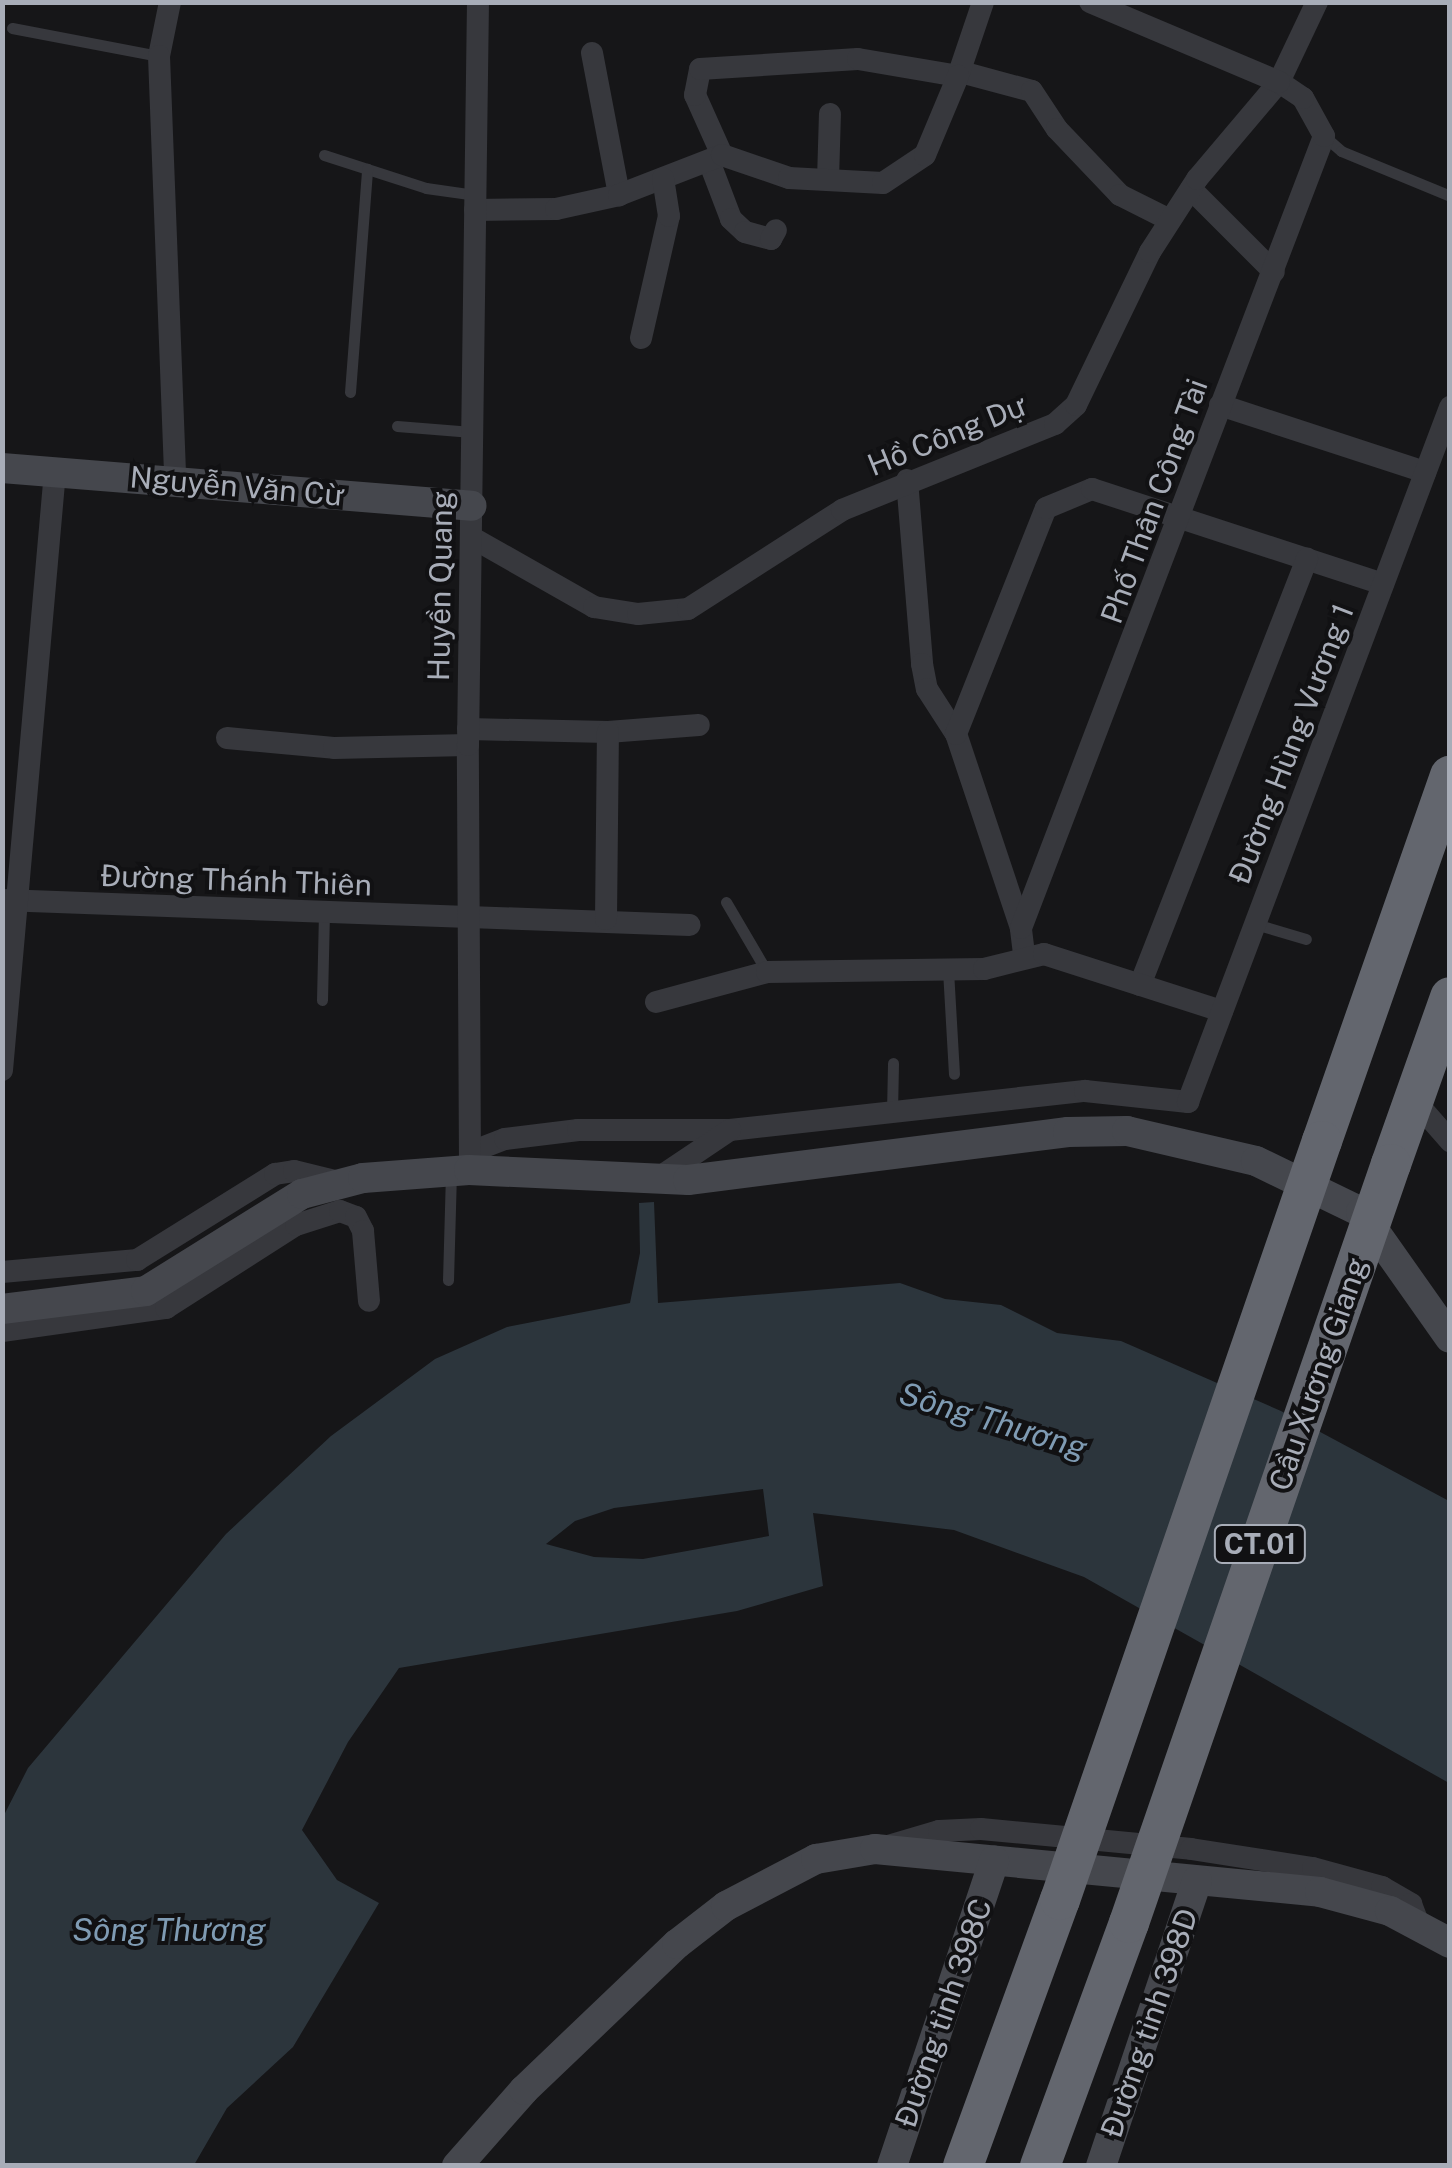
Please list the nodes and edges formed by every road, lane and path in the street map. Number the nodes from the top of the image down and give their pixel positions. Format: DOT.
graph roads {
  1 [pos="170,2"];
  2 [pos="478,2"];
  3 [pos="983,2"];
  4 [pos="1090,2"];
  5 [pos="1318,2"];
  6 [pos="12,28"];
  7 [pos="592,53"];
  8 [pos="159,56"];
  9 [pos="959,74"];
  10 [pos="1279,82"];
  11 [pos="830,114"];
  12 [pos="1324,136"];
  13 [pos="324,155"];
  14 [pos="716,158"];
  15 [pos="368,168"];
  16 [pos="663,178"];
  17 [pos="828,180"];
  18 [pos="1191,188"];
  19 [pos="619,195"];
  20 [pos="1450,196"];
  21 [pos="475,203"];
  22 [pos="1170,220"];
  23 [pos="776,230"];
  24 [pos="1274,272"];
  25 [pos="641,338"];
  26 [pos="350,392"];
  27 [pos="1220,404"];
  28 [pos="1450,407"];
  29 [pos="397,426"];
  30 [pos="472,432"];
  31 [pos="2,468"];
  32 [pos="55,472"];
  33 [pos="1425,472"];
  34 [pos="175,480"];
  35 [pos="907,480"];
  36 [pos="471,506"];
  37 [pos="1180,514"];
  38 [pos="471,536"];
  39 [pos="1308,558"];
  40 [pos="1383,584"];
  41 [pos="699,725"];
  42 [pos="608,732"];
  43 [pos="956,734"];
  44 [pos="468,737"];
  45 [pos="227,738"];
  46 [pos="1450,776"];
  47 [pos="9,900"];
  48 [pos="726,902"];
  49 [pos="324,914"];
  50 [pos="468,917"];
  51 [pos="606,919"];
  52 [pos="1255,924"];
  53 [pos="690,925"];
  54 [pos="1021,928"];
  55 [pos="1306,939"];
  56 [pos="1024,954"];
  57 [pos="948,970"];
  58 [pos="768,972"];
  59 [pos="1140,986"];
  60 [pos="1450,997"];
  61 [pos="322,1000"];
  62 [pos="656,1002"];
  63 [pos="1222,1011"];
  64 [pos="892,1063"];
  65 [pos="2,1070"];
  66 [pos="954,1074"];
  67 [pos="1422,1109"];
  68 [pos="892,1112"];
  69 [pos="730,1130"];
  70 [pos="1450,1141"];
  71 [pos="464,1164"];
  72 [pos="658,1179"];
  73 [pos="339,1182"];
  74 [pos="2,1272"];
  75 [pos="448,1280"];
  76 [pos="369,1301"];
  77 [pos="2,1308"];
  78 [pos="2,1331"];
  79 [pos="1450,1338"];
  80 [pos="876,1849"];
  81 [pos="994,1861"];
  82 [pos="1198,1881"];
  83 [pos="1419,1925"];
  84 [pos="1450,1944"];
  85 [pos="457,2166"];
  86 [pos="892,2166"];
  87 [pos="963,2166"];
  88 [pos="1040,2166"];
  89 [pos="1100,2166"];
  1 -- 8 [label="street"];
  2 -- 21 [label="street, Huyền Quang"];
  3 -- 9 [label="street"];
  4 -- 10 [label="street"];
  5 -- 10 [label="street, Hồ Công Dự"];
  6 -- 8 [label="lane"];
  7 -- 19 [label="street"];
  8 -- 34 [label="street"];
  9 -- 14 [label="street"];
  9 -- 17 [label="street"];
  9 -- 22 [label="street"];
  10 -- 12 [label="street"];
  10 -- 18 [label="street, Hồ Công Dự"];
  11 -- 17 [label="street"];
  12 -- 20 [label="lane"];
  12 -- 24 [label="street, Phố Thân Công Tài"];
  13 -- 15 [label="lane"];
  14 -- 16 [label="street"];
  14 -- 17 [label="street"];
  14 -- 23 [label="street"];
  15 -- 21 [label="lane"];
  15 -- 26 [label="lane"];
  16 -- 19 [label="street"];
  16 -- 25 [label="street"];
  18 -- 22 [label="street, Hồ Công Dự"];
  18 -- 24 [label="street"];
  19 -- 21 [label="street"];
  21 -- 30 [label="street, Huyền Quang"];
  22 -- 35 [label="street, Hồ Công Dự"];
  24 -- 27 [label="street, Phố Thân Công Tài"];
  27 -- 33 [label="street"];
  27 -- 37 [label="street, Phố Thân Công Tài"];
  28 -- 33 [label="street, Đường Hùng Vương 1"];
  29 -- 30 [label="lane"];
  30 -- 36 [label="street, Huyền Quang"];
  31 -- 32 [label="street, Nguyễn Văn Cừ"];
  32 -- 34 [label="street, Nguyễn Văn Cừ"];
  32 -- 47 [label="street"];
  33 -- 40 [label="street, Đường Hùng Vương 1"];
  34 -- 36 [label="street, Nguyễn Văn Cừ"];
  35 -- 38 [label="street, Hồ Công Dự"];
  35 -- 43 [label="street"];
  36 -- 38 [label="street, Huyền Quang"];
  37 -- 39 [label="street"];
  37 -- 43 [label="street"];
  37 -- 54 [label="street, Phố Thân Công Tài"];
  38 -- 44 [label="street, Huyền Quang"];
  39 -- 40 [label="street"];
  39 -- 59 [label="street"];
  40 -- 52 [label="street, Đường Hùng Vương 1"];
  41 -- 42 [label="street"];
  42 -- 44 [label="street"];
  42 -- 51 [label="street"];
  43 -- 54 [label="street"];
  44 -- 45 [label="street"];
  44 -- 50 [label="street, Huyền Quang"];
  46 -- 87 [label="highway, CT.01, bridge"];
  47 -- 49 [label="street, Đường Thánh Thiên"];
  47 -- 65 [label="street"];
  48 -- 58 [label="lane"];
  49 -- 50 [label="street, Đường Thánh Thiên"];
  49 -- 61 [label="lane"];
  50 -- 51 [label="street, Đường Thánh Thiên"];
  50 -- 71 [label="street, Huyền Quang"];
  51 -- 53 [label="street, Đường Thánh Thiên"];
  52 -- 55 [label="lane"];
  52 -- 63 [label="street, Đường Hùng Vương 1"];
  54 -- 56 [label="street, Phố Thân Công Tài"];
  56 -- 57 [label="street"];
  56 -- 59 [label="street"];
  57 -- 58 [label="street"];
  57 -- 66 [label="lane"];
  58 -- 62 [label="street"];
  59 -- 63 [label="street"];
  60 -- 88 [label="highway, Cầu Xương Giang / CT.01, bridge"];
  63 -- 68 [label="street, Đường Hùng Vương 1"];
  64 -- 68 [label="lane"];
  67 -- 70 [label="street"];
  68 -- 69 [label="street"];
  69 -- 71 [label="street"];
  69 -- 72 [label="street"];
  71 -- 72 [label="street"];
  71 -- 73 [label="street"];
  71 -- 75 [label="lane"];
  72 -- 79 [label="street"];
  73 -- 74 [label="street"];
  73 -- 77 [label="street"];
  76 -- 78 [label="street"];
  80 -- 81 [label="street"];
  80 -- 83 [label="street"];
  80 -- 85 [label="street"];
  81 -- 82 [label="street"];
  81 -- 86 [label="street, Đường tỉnh 398C"];
  82 -- 83 [label="street"];
  82 -- 89 [label="street, Đường tỉnh 398D"];
  83 -- 84 [label="street"];
}
